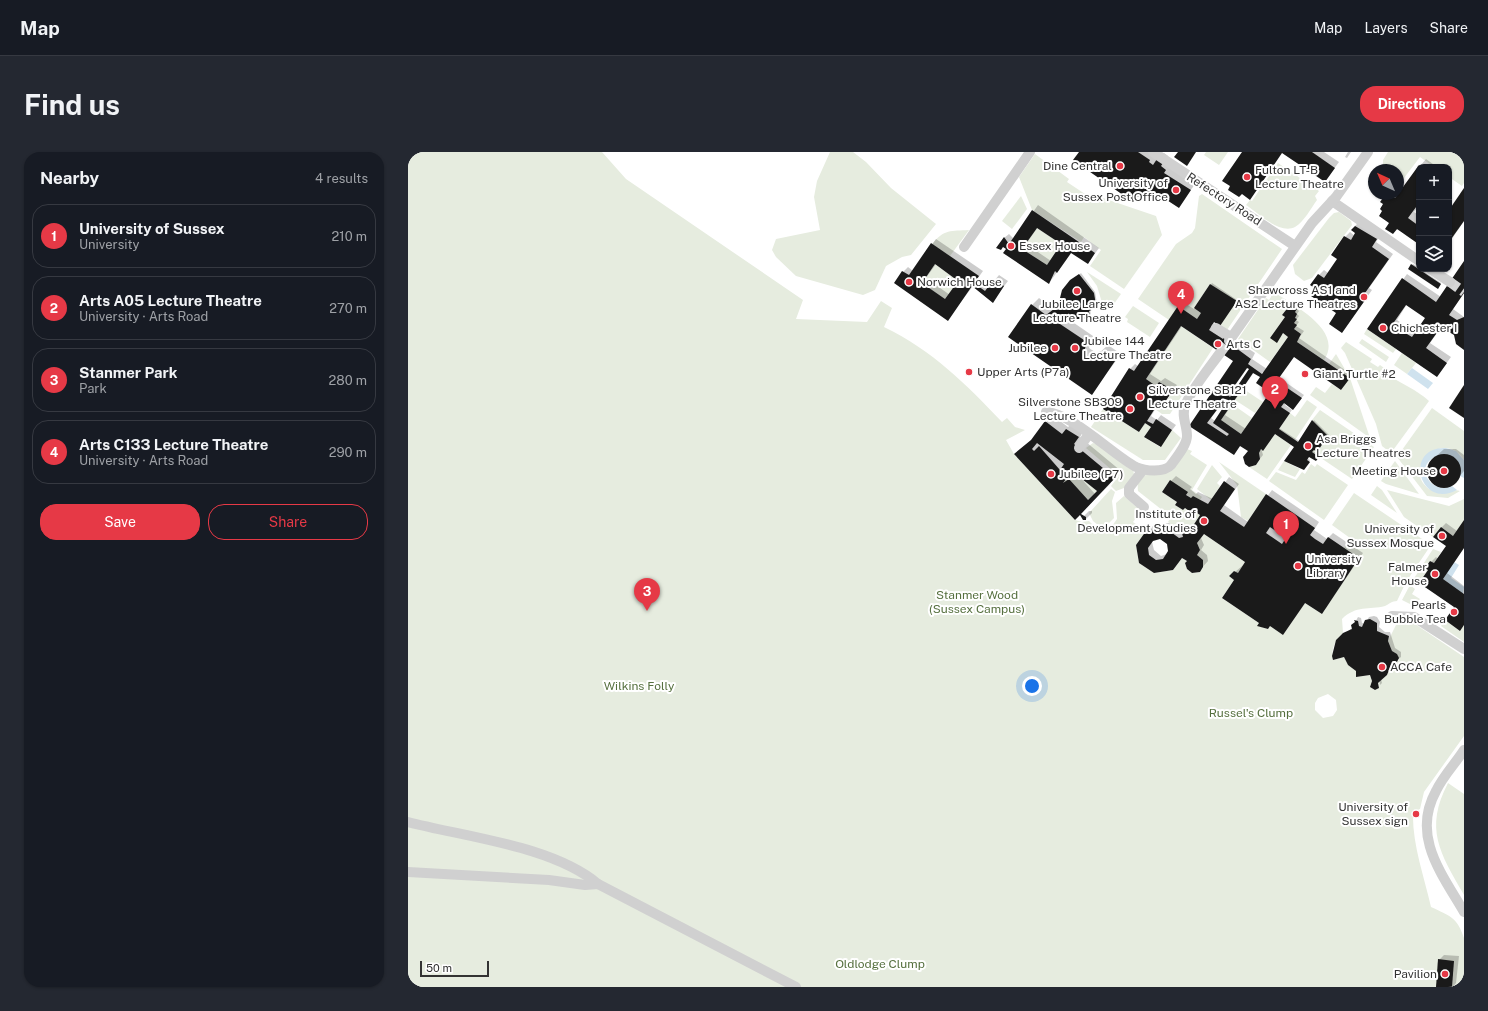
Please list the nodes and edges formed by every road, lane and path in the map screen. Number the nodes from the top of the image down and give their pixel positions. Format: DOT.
graph roads {
  1 [pos="1030,152"];
  2 [pos="1153,152"];
  3 [pos="1368,152"];
  4 [pos="1332,201"];
  5 [pos="1295,246"];
  6 [pos="964,247"];
  7 [pos="1416,259"];
  8 [pos="1435,272"];
  9 [pos="1450,282"];
  10 [pos="1216,328"];
  11 [pos="1220,353"];
  12 [pos="1046,412"];
  13 [pos="1090,434"];
  14 [pos="1079,448"];
  15 [pos="1143,470"];
  16 [pos="1144,507"];
  17 [pos="1392,616"];
  18 [pos="1464,649"];
  19 [pos="1464,750"];
  20 [pos="408,822"];
  21 [pos="408,872"];
  22 [pos="598,884"];
  23 [pos="1464,912"];
  24 [pos="796,987"];
  1 -- 6 [label="street"];
  2 -- 5 [label="street, Refectory Road"];
  3 -- 4 [label="street"];
  4 -- 5 [label="street"];
  4 -- 7 [label="street"];
  5 -- 10 [label="street"];
  8 -- 9 [label="street"];
  11 -- 15 [label="street"];
  12 -- 13 [label="street"];
  13 -- 14 [label="street"];
  13 -- 15 [label="street"];
  15 -- 16 [label="street"];
  17 -- 18 [label="street"];
  19 -- 23 [label="street"];
  20 -- 22 [label="street"];
  21 -- 22 [label="street"];
  22 -- 24 [label="street"];
}
